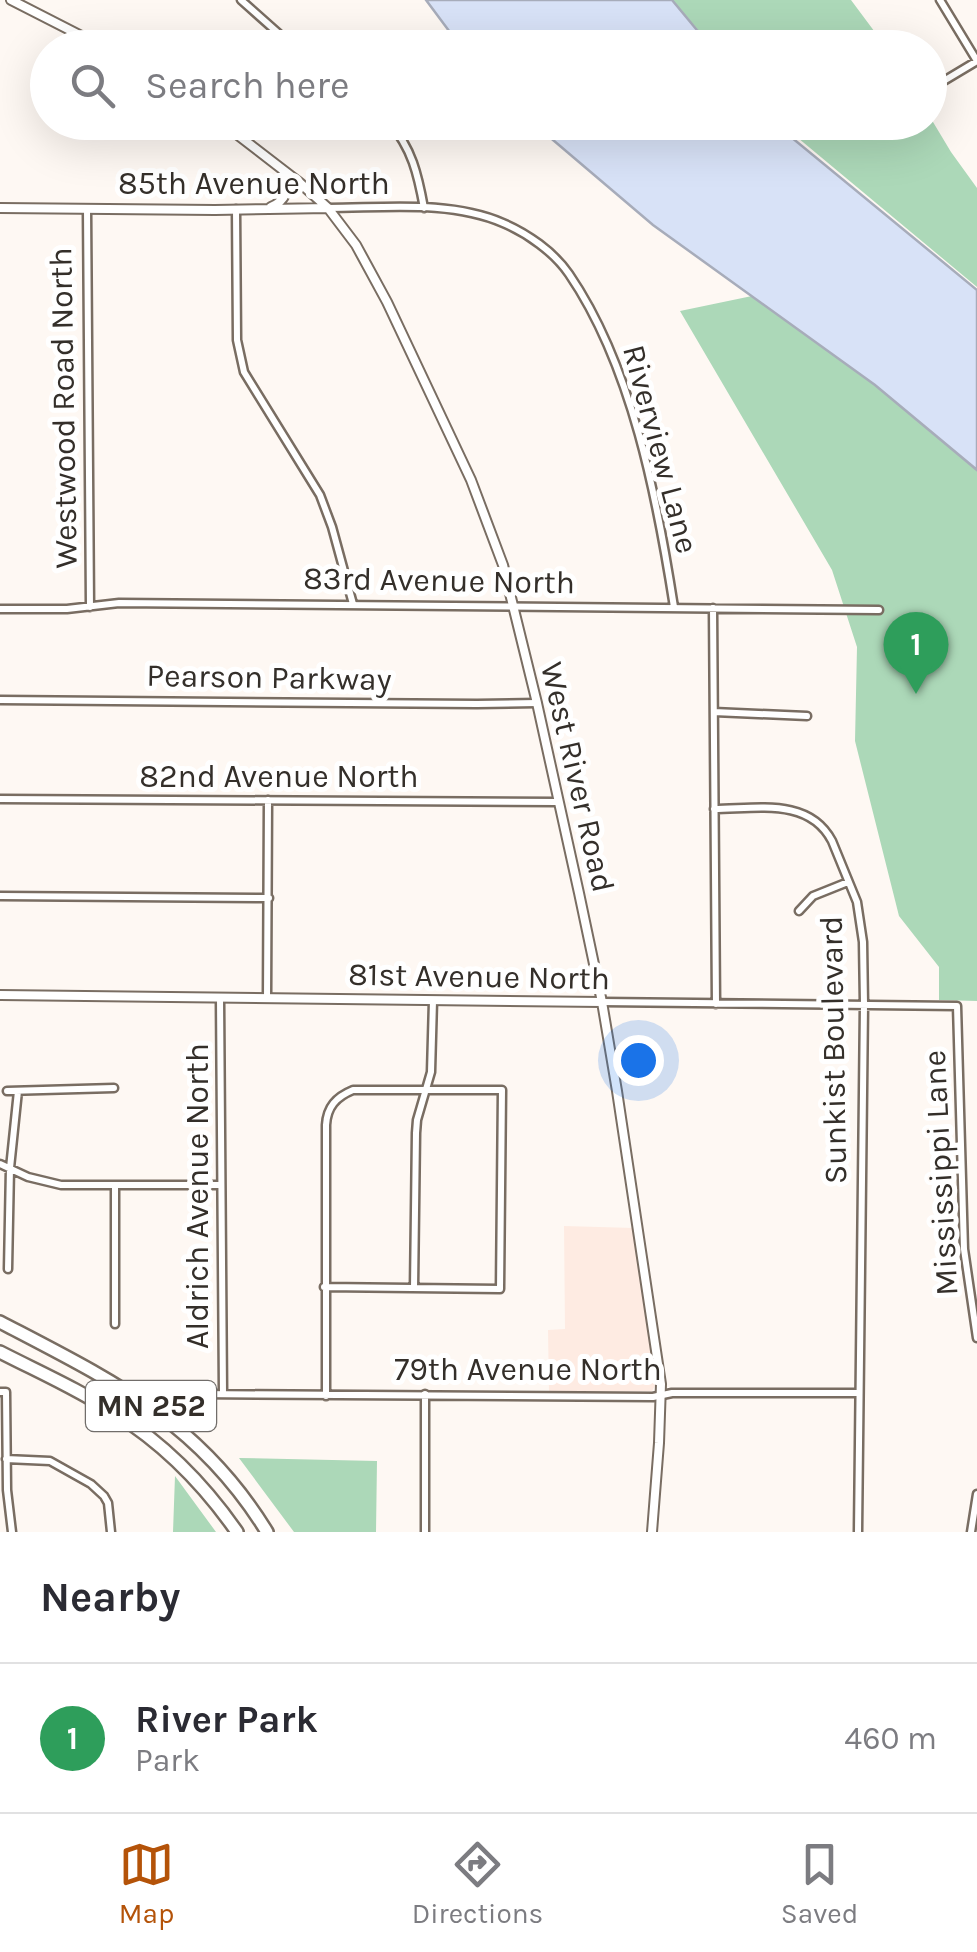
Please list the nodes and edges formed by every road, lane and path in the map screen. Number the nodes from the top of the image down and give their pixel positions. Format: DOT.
graph roads {
  1 [pos="11,0"];
  2 [pos="241,0"];
  3 [pos="940,0"];
  4 [pos="25,3"];
  5 [pos="73,30"];
  6 [pos="273,30"];
  7 [pos="977,61"];
  8 [pos="947,79"];
  9 [pos="244,140"];
  10 [pos="403,140"];
  11 [pos="279,168"];
  12 [pos="0,208"];
  13 [pos="266,208"];
  14 [pos="328,208"];
  15 [pos="424,208"];
  16 [pos="86,209"];
  17 [pos="236,210"];
  18 [pos="506,224"];
  19 [pos="353,604"];
  20 [pos="514,606"];
  21 [pos="90,607"];
  22 [pos="674,607"];
  23 [pos="713,608"];
  24 [pos="0,609"];
  25 [pos="879,610"];
  26 [pos="0,700"];
  27 [pos="537,702"];
  28 [pos="714,712"];
  29 [pos="807,716"];
  30 [pos="0,799"];
  31 [pos="268,800"];
  32 [pos="558,802"];
  33 [pos="714,809"];
  34 [pos="848,882"];
  35 [pos="0,896"];
  36 [pos="269,898"];
  37 [pos="799,911"];
  38 [pos="0,995"];
  39 [pos="220,998"];
  40 [pos="267,998"];
  41 [pos="433,1001"];
  42 [pos="602,1002"];
  43 [pos="716,1004"];
  44 [pos="864,1004"];
  45 [pos="957,1006"];
  46 [pos="114,1088"];
  47 [pos="426,1090"];
  48 [pos="7,1091"];
  49 [pos="18,1091"];
  50 [pos="0,1164"];
  51 [pos="10,1168"];
  52 [pos="115,1185"];
  53 [pos="222,1186"];
  54 [pos="8,1269"];
  55 [pos="324,1287"];
  56 [pos="414,1288"];
  57 [pos="0,1322"];
  58 [pos="116,1324"];
  59 [pos="977,1338"];
  60 [pos="0,1352"];
  61 [pos="3,1392"];
  62 [pos="859,1393"];
  63 [pos="197,1394"];
  64 [pos="223,1394"];
  65 [pos="424,1394"];
  66 [pos="662,1395"];
  67 [pos="326,1396"];
  68 [pos="6,1459"];
  69 [pos="977,1494"];
  70 [pos="12,1532"];
  71 [pos="111,1532"];
  72 [pos="237,1532"];
  73 [pos="267,1532"];
  74 [pos="426,1532"];
  75 [pos="652,1532"];
  76 [pos="858,1532"];
  77 [pos="972,1532"];
  1 -- 4 [label="street"];
  2 -- 6 [label="street"];
  3 -- 7 [label="street"];
  4 -- 5 [label="street"];
  7 -- 8 [label="street"];
  9 -- 11 [label="street, West River Road"];
  10 -- 15 [label="street"];
  11 -- 13 [label="street"];
  11 -- 14 [label="street, West River Road"];
  12 -- 16 [label="street, 85th Avenue North"];
  13 -- 14 [label="street, 85th Avenue North"];
  13 -- 17 [label="street, 85th Avenue North"];
  14 -- 15 [label="street, 85th Avenue North"];
  14 -- 20 [label="street, West River Road"];
  15 -- 18 [label="street, 85th Avenue North"];
  16 -- 17 [label="street, 85th Avenue North"];
  16 -- 21 [label="street, Westwood Road North"];
  17 -- 19 [label="street"];
  18 -- 22 [label="street, Riverview Lane"];
  19 -- 20 [label="street, 83rd Avenue North"];
  19 -- 21 [label="street, 83rd Avenue North"];
  20 -- 22 [label="street, 83rd Avenue North"];
  20 -- 27 [label="street, West River Road"];
  21 -- 24 [label="street, 83rd Avenue North"];
  22 -- 23 [label="street, 83rd Avenue North"];
  23 -- 25 [label="street, 83rd Avenue North"];
  23 -- 28 [label="street"];
  26 -- 27 [label="street, Pearson Parkway"];
  27 -- 32 [label="street, West River Road"];
  28 -- 29 [label="street"];
  28 -- 33 [label="street"];
  30 -- 31 [label="street, 82nd Avenue North"];
  31 -- 32 [label="street, 82nd Avenue North"];
  31 -- 36 [label="street"];
  32 -- 42 [label="street, West River Road"];
  33 -- 34 [label="street, Sunkist Boulevard"];
  33 -- 43 [label="street"];
  34 -- 37 [label="street"];
  34 -- 44 [label="street, Sunkist Boulevard"];
  35 -- 36 [label="street"];
  36 -- 40 [label="street"];
  38 -- 39 [label="street, 81st Avenue North"];
  39 -- 40 [label="street, 81st Avenue North"];
  39 -- 53 [label="street, Aldrich Avenue North"];
  40 -- 41 [label="street, 81st Avenue North"];
  41 -- 42 [label="street, 81st Avenue North"];
  41 -- 47 [label="street"];
  42 -- 43 [label="street, 81st Avenue North"];
  42 -- 66 [label="street, West River Road"];
  43 -- 44 [label="street, 81st Avenue North"];
  44 -- 45 [label="street, 81st Avenue North"];
  44 -- 62 [label="street, Sunkist Boulevard"];
  45 -- 59 [label="street, Mississippi Lane"];
  46 -- 49 [label="street"];
  47 -- 55 [label="street"];
  47 -- 56 [label="street"];
  47 -- 56 [label="street"];
  48 -- 49 [label="street"];
  49 -- 51 [label="street"];
  50 -- 51 [label="street"];
  51 -- 52 [label="street"];
  51 -- 54 [label="street"];
  52 -- 53 [label="street"];
  52 -- 58 [label="street"];
  53 -- 64 [label="street, Aldrich Avenue North"];
  55 -- 56 [label="street"];
  55 -- 67 [label="street"];
  57 -- 73 [label="highway, MN 252"];
  60 -- 72 [label="highway, MN 252"];
  61 -- 68 [label="street"];
  62 -- 66 [label="street, 79th Avenue North"];
  62 -- 76 [label="street, Sunkist Boulevard"];
  63 -- 64 [label="street, 79th Avenue North"];
  64 -- 67 [label="street, 79th Avenue North"];
  65 -- 66 [label="street, 79th Avenue North"];
  65 -- 67 [label="street, 79th Avenue North"];
  65 -- 74 [label="street"];
  66 -- 75 [label="street, West River Road"];
  68 -- 70 [label="street"];
  68 -- 71 [label="street"];
  69 -- 77 [label="street"];
}
